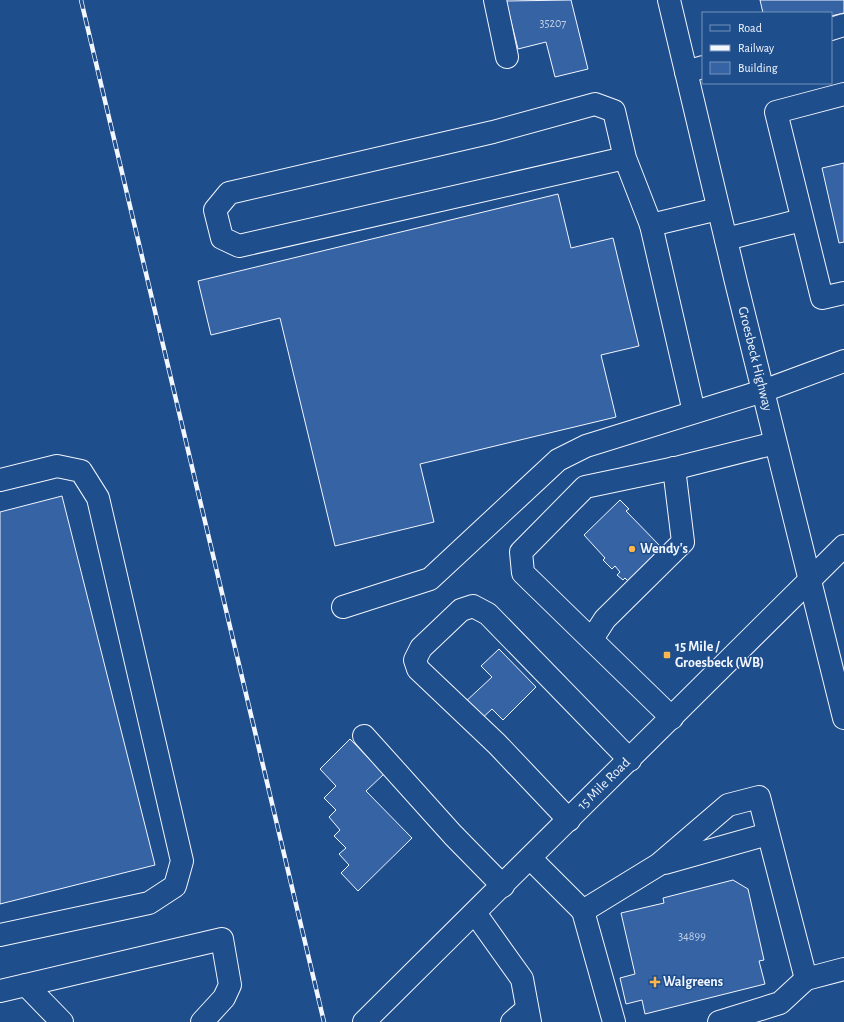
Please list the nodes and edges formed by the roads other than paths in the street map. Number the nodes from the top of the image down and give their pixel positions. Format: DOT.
graph roads {
  1 [pos="495,0"];
  2 [pos="668,0"];
  3 [pos="844,25"];
  4 [pos="832,29"];
  5 [pos="507,57"];
  6 [pos="694,70"];
  7 [pos="844,94"];
  8 [pos="625,158"];
  9 [pos="718,209"];
  10 [pos="802,220"];
  11 [pos="651,225"];
  12 [pos="726,239"];
  13 [pos="844,293"];
  14 [pos="844,361"];
  15 [pos="762,391"];
  16 [pos="694,412"];
  17 [pos="776,443"];
  18 [pos="674,468"];
  19 [pos="0,480"];
  20 [pos="844,546"];
  21 [pos="809,582"];
  22 [pos="343,607"];
  23 [pos="592,640"];
  24 [pos="840,685"];
  25 [pos="672,718"];
  26 [pos="844,718"];
  27 [pos="364,736"];
  28 [pos="630,760"];
  29 [pos="569,820"];
  30 [pos="768,834"];
  31 [pos="530,858"];
  32 [pos="658,865"];
  33 [pos="503,886"];
  34 [pos="583,911"];
  35 [pos="475,913"];
  36 [pos="0,935"];
  37 [pos="844,969"];
  38 [pos="806,979"];
  39 [pos="26,985"];
  40 [pos="0,992"];
  41 [pos="523,1018"];
  42 [pos="62,1022"];
  43 [pos="202,1022"];
  44 [pos="364,1022"];
  45 [pos="614,1022"];
  46 [pos="718,1022"];
  1 -- 5 [label="main road"];
  2 -- 6 [label="main road, Groesbeck Highway"];
  3 -- 4 [label="main road"];
  6 -- 9 [label="main road, Groesbeck Highway"];
  7 -- 10 [label="main road"];
  8 -- 8 [label="main road"];
  8 -- 11 [label="main road"];
  9 -- 11 [label="main road"];
  9 -- 12 [label="main road, Groesbeck Highway"];
  10 -- 12 [label="main road"];
  10 -- 13 [label="main road"];
  11 -- 16 [label="main road"];
  12 -- 15 [label="main road, Groesbeck Highway"];
  14 -- 15 [label="main road"];
  15 -- 16 [label="main road"];
  15 -- 17 [label="main road, Groesbeck Highway"];
  16 -- 22 [label="main road"];
  17 -- 18 [label="main road"];
  17 -- 21 [label="main road, Groesbeck Highway"];
  18 -- 23 [label="main road"];
  18 -- 23 [label="main road"];
  19 -- 36 [label="main road"];
  20 -- 21 [label="main road, 15 Mile Road"];
  21 -- 24 [label="main road, Groesbeck Highway"];
  21 -- 25 [label="main road, 15 Mile Road"];
  23 -- 25 [label="main road"];
  24 -- 26 [label="main road, Groesbeck Highway"];
  25 -- 28 [label="main road, 15 Mile Road"];
  27 -- 33 [label="main road"];
  28 -- 29 [label="main road, 15 Mile Road"];
  28 -- 29 [label="main road"];
  29 -- 31 [label="main road, 15 Mile Road"];
  30 -- 32 [label="main road"];
  30 -- 32 [label="main road"];
  30 -- 38 [label="main road"];
  31 -- 33 [label="main road, 15 Mile Road"];
  31 -- 34 [label="main road"];
  32 -- 34 [label="main road"];
  33 -- 35 [label="main road, 15 Mile Road"];
  34 -- 45 [label="main road"];
  35 -- 41 [label="main road"];
  35 -- 44 [label="main road, 15 Mile Road"];
  37 -- 38 [label="main road"];
  38 -- 46 [label="main road"];
  39 -- 40 [label="main road"];
  39 -- 42 [label="main road"];
  39 -- 43 [label="main road"];
}
